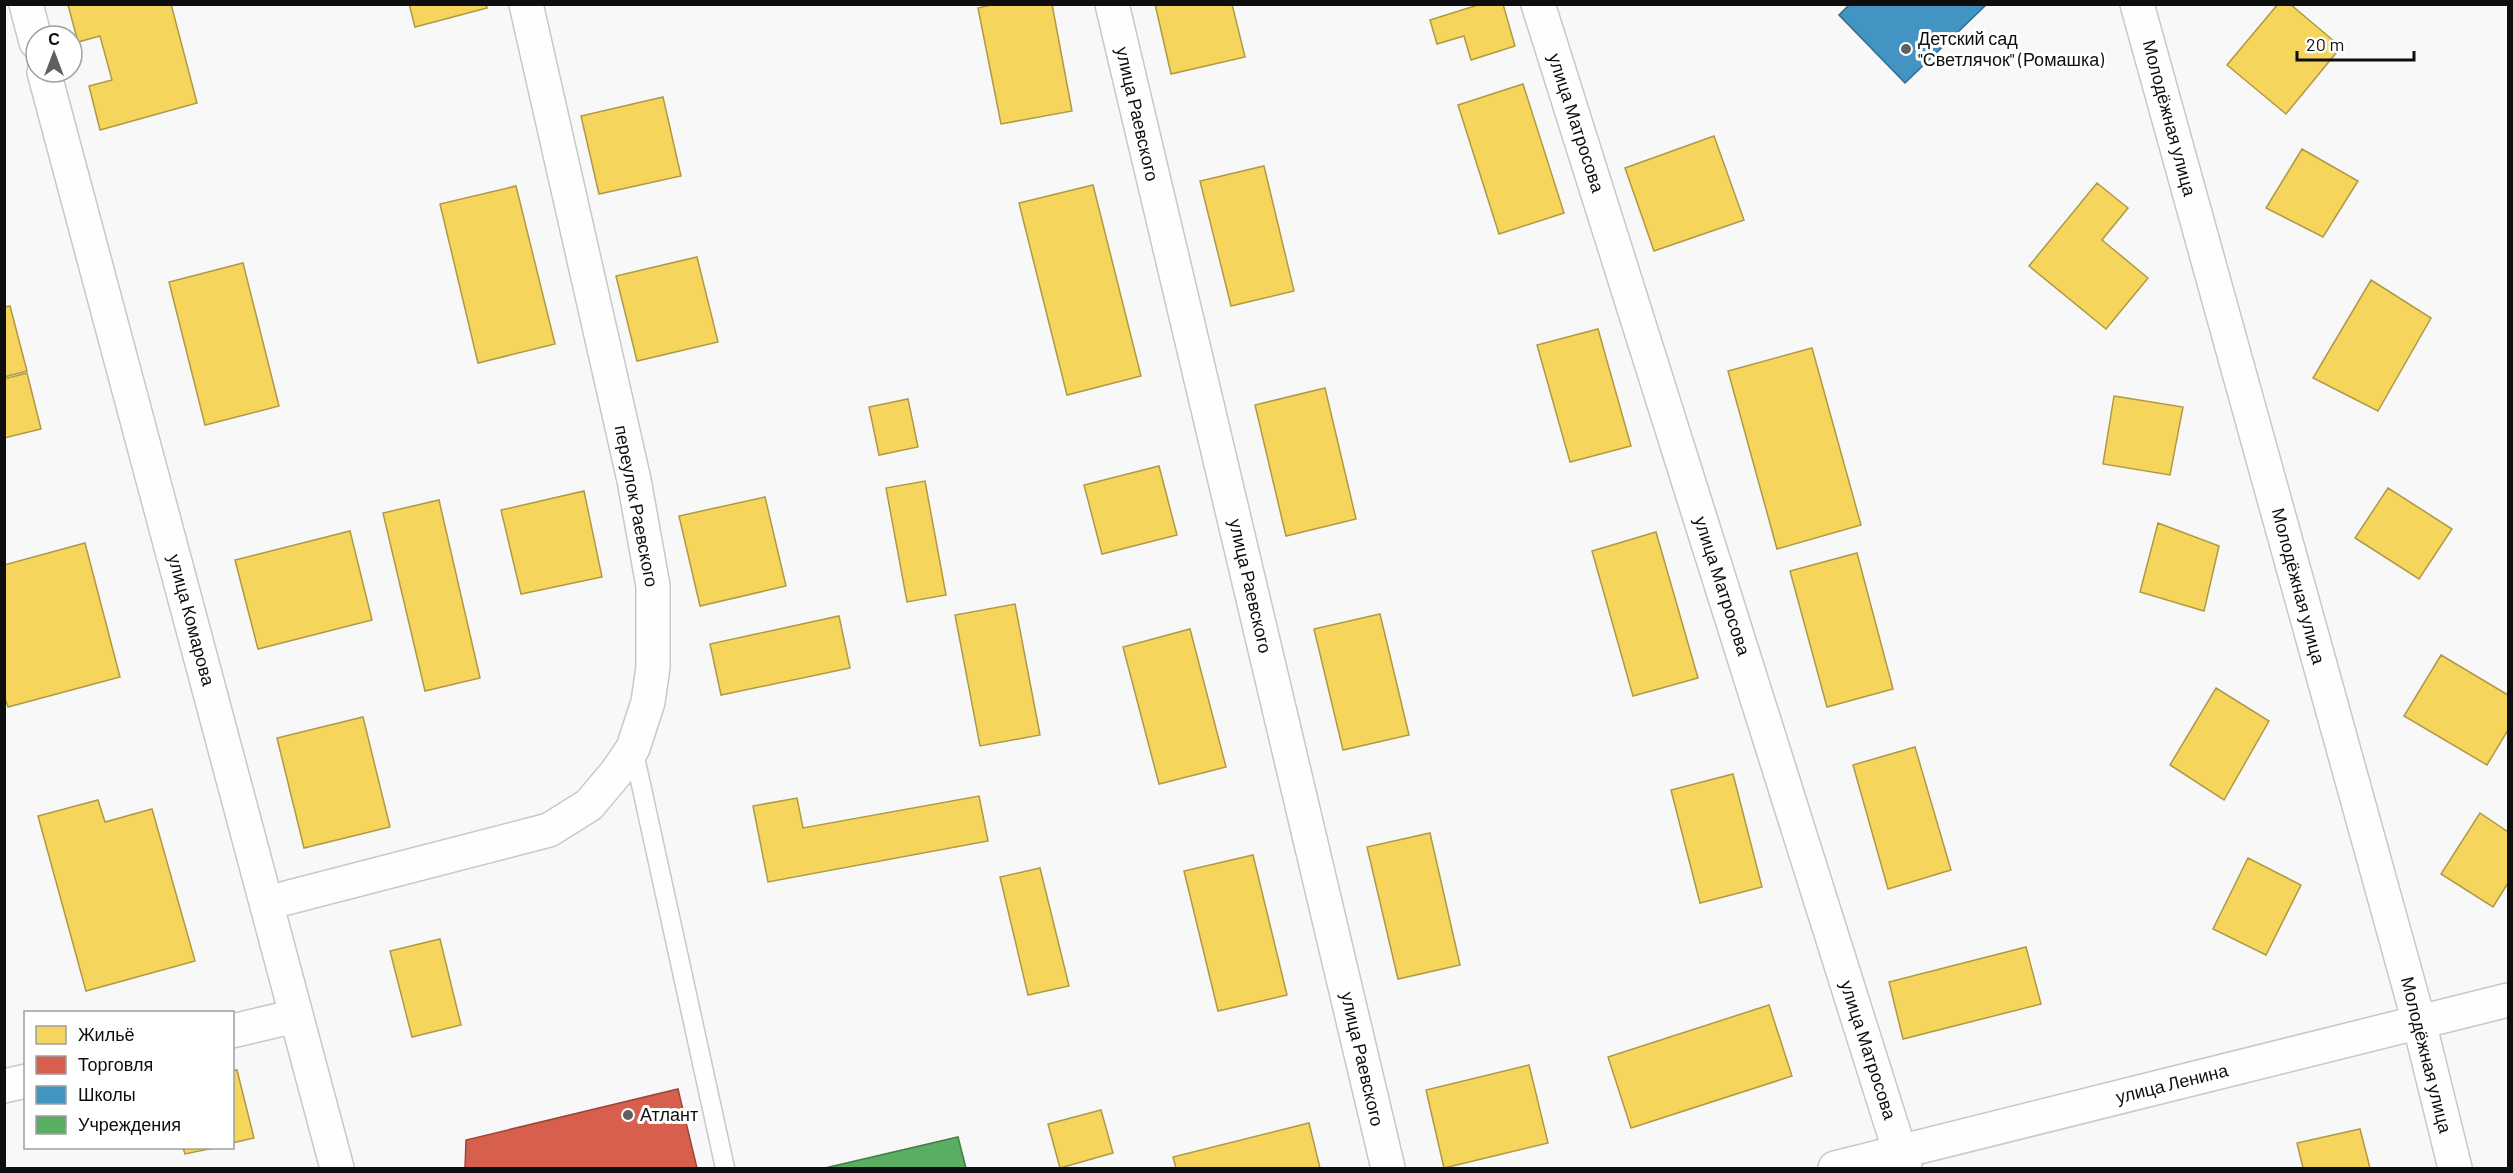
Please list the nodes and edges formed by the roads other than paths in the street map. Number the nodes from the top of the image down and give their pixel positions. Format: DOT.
graph roads {
  1 [pos="26,4"];
  2 [pos="526,4"];
  3 [pos="1112,4"];
  4 [pos="1538,4"];
  5 [pos="2137,4"];
  6 [pos="31,24"];
  7 [pos="47,84"];
  8 [pos="633,748"];
  9 [pos="267,903"];
  10 [pos="2508,1000"];
  11 [pos="296,1016"];
  12 [pos="2419,1022"];
  13 [pos="234,1031"];
  14 [pos="24,1081"];
  15 [pos="4,1086"];
  16 [pos="1903,1160"];
  17 [pos="337,1168"];
  18 [pos="725,1168"];
  19 [pos="1388,1168"];
  20 [pos="1835,1168"];
  21 [pos="2455,1168"];
  1 -- 6 [label="street"];
  2 -- 8 [label="street, переулок Раевского"];
  3 -- 19 [label="street, улица Раевского"];
  4 -- 16 [label="street, улица Матросова"];
  5 -- 12 [label="street, Молодёжная улица"];
  7 -- 9 [label="street, улица Комарова"];
  8 -- 9 [label="street, переулок Раевского"];
  8 -- 18 [label="lane"];
  9 -- 11 [label="street, улица Комарова"];
  10 -- 12 [label="street, улица Ленина"];
  11 -- 13 [label="street"];
  11 -- 17 [label="street, улица Комарова"];
  12 -- 16 [label="street, улица Ленина"];
  12 -- 21 [label="street, Молодёжная улица"];
  14 -- 15 [label="street"];
  16 -- 20 [label="street, улица Ленина"];
}
